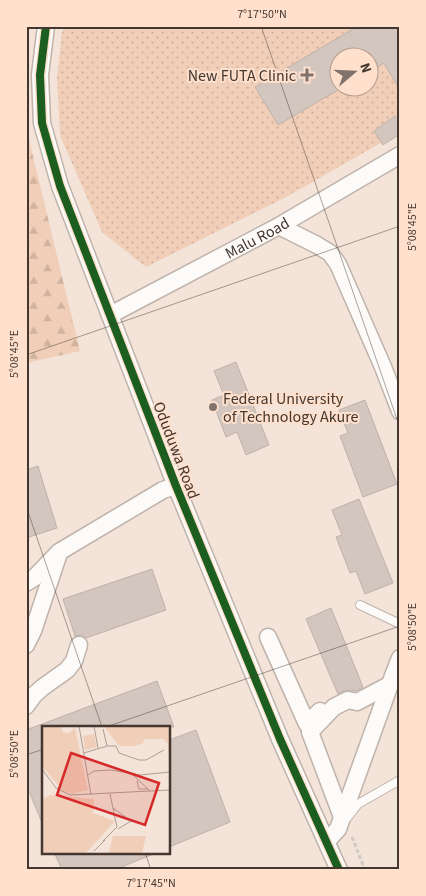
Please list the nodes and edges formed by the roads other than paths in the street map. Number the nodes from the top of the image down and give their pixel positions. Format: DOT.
graph roads {
  1 [pos="46,26"];
  2 [pos="400,155"];
  3 [pos="279,226"];
  4 [pos="110,315"];
  5 [pos="400,411"];
  6 [pos="176,486"];
  7 [pos="59,552"];
  8 [pos="26,583"];
  9 [pos="360,605"];
  10 [pos="400,624"];
  11 [pos="268,637"];
  12 [pos="26,644"];
  13 [pos="79,645"];
  14 [pos="400,658"];
  15 [pos="389,685"];
  16 [pos="26,706"];
  17 [pos="334,707"];
  18 [pos="400,780"];
  19 [pos="340,831"];
  20 [pos="339,870"];
  1 -- 4 [label="street, Oduduwa Road"];
  2 -- 3 [label="street, Malu Road"];
  3 -- 4 [label="street, Malu Road"];
  3 -- 5 [label="street"];
  4 -- 6 [label="street, Oduduwa Road"];
  6 -- 7 [label="street"];
  6 -- 19 [label="street, Oduduwa Road"];
  7 -- 8 [label="street"];
  7 -- 12 [label="street"];
  9 -- 10 [label="lane"];
  11 -- 17 [label="street"];
  13 -- 16 [label="street"];
  14 -- 15 [label="street"];
  15 -- 17 [label="street"];
  15 -- 19 [label="street"];
  17 -- 19 [label="street"];
  18 -- 19 [label="lane"];
  19 -- 20 [label="street, Oduduwa Road"];
}
